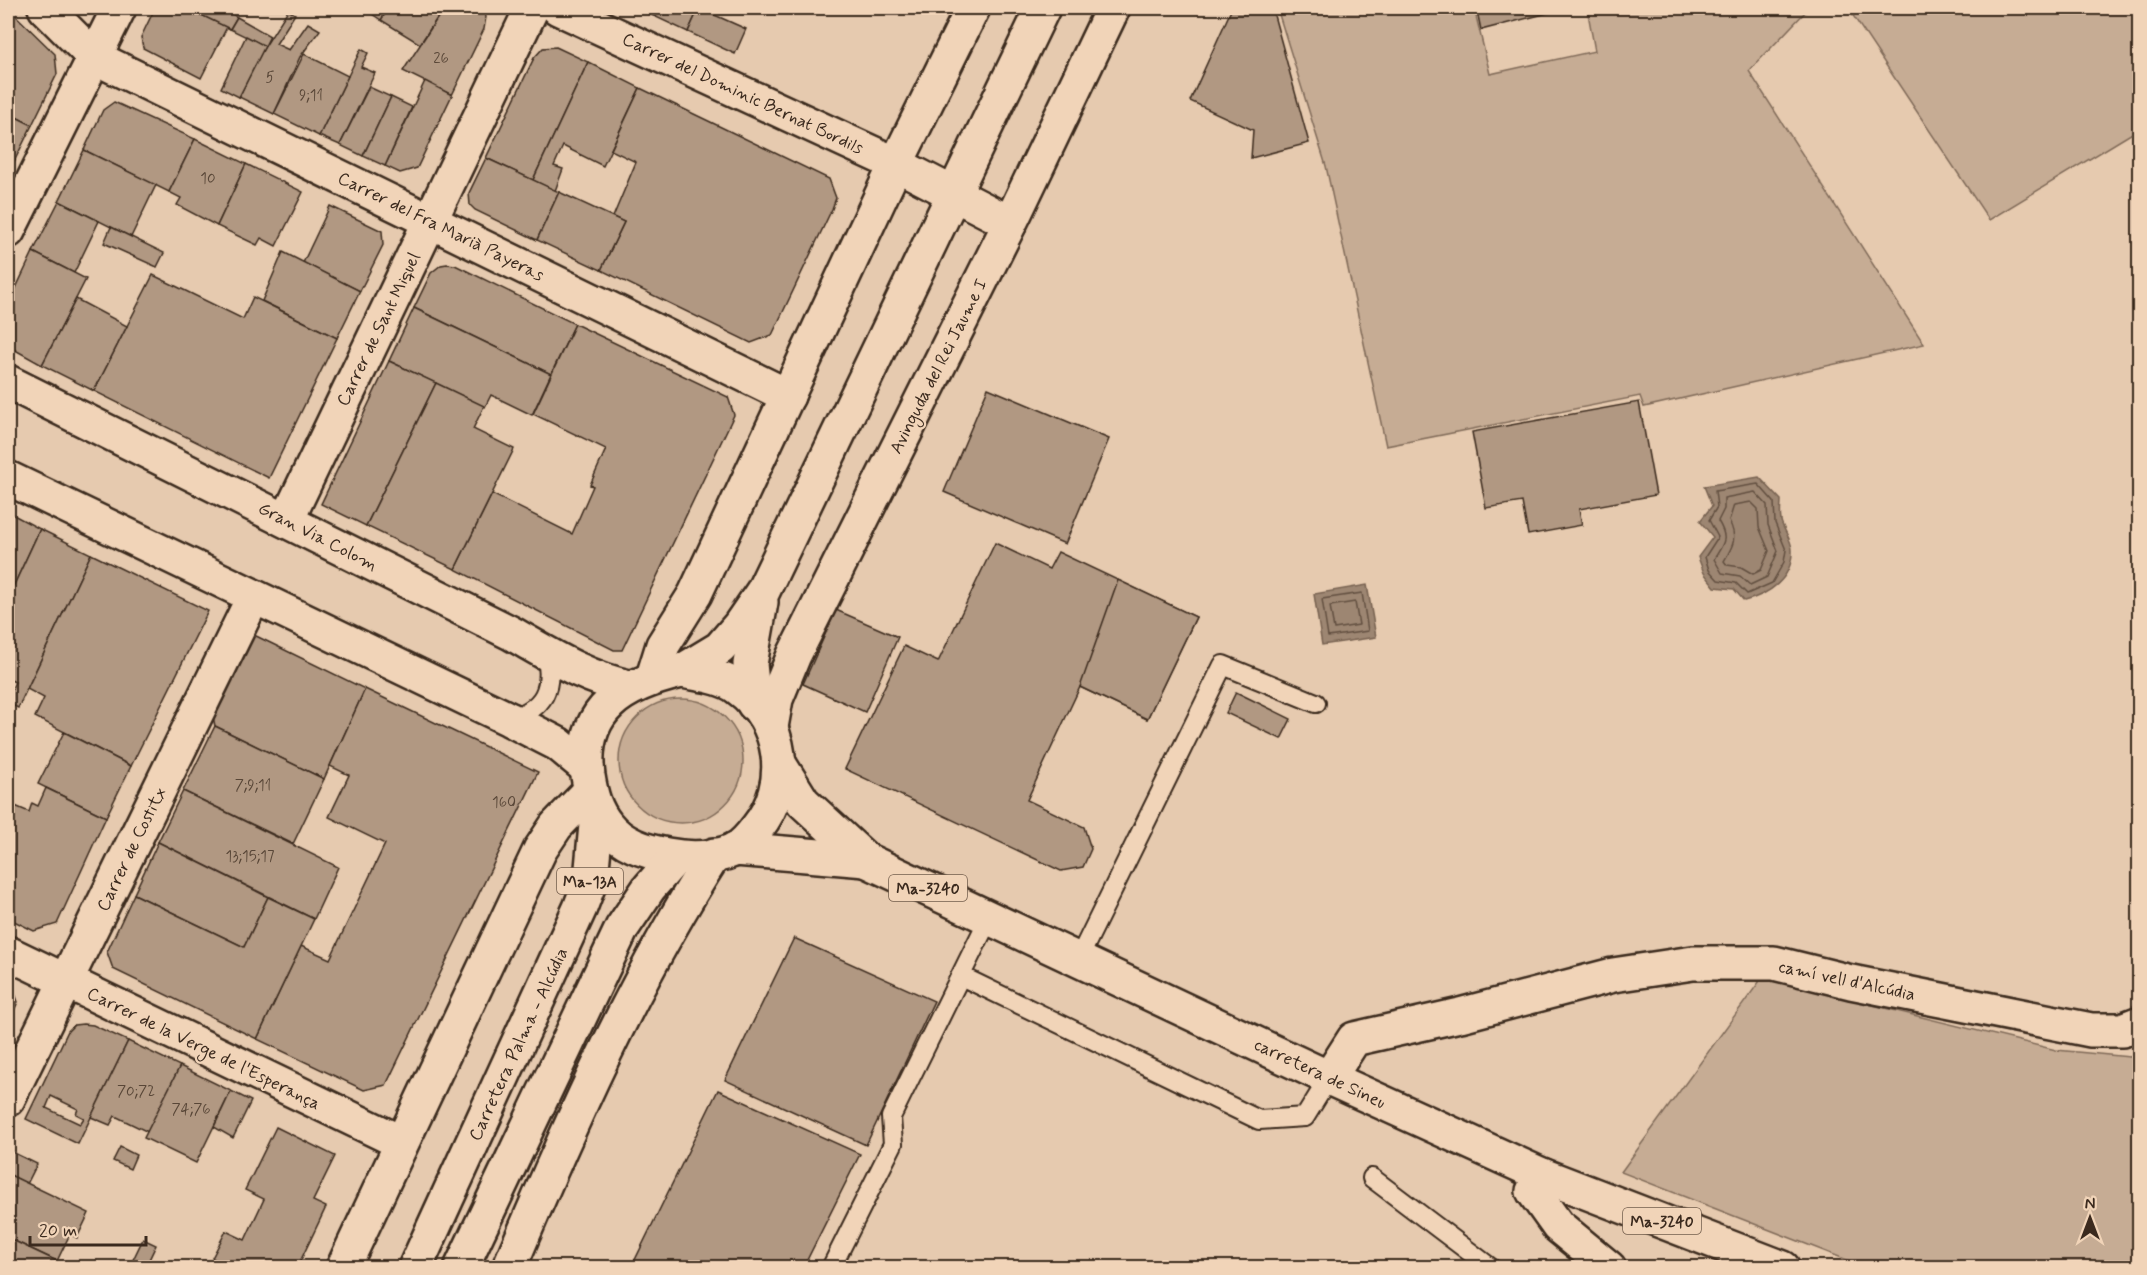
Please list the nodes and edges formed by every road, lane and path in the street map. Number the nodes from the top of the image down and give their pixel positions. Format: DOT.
graph roads {
  1 [pos="45,8"];
  2 [pos="119,8"];
  3 [pos="532,8"];
  4 [pos="558,8"];
  5 [pos="974,8"];
  6 [pos="1043,8"];
  7 [pos="1113,8"];
  8 [pos="94,57"];
  9 [pos="896,164"];
  10 [pos="952,193"];
  11 [pos="430,221"];
  12 [pos="1010,223"];
  13 [pos="8,231"];
  14 [pos="8,382"];
  15 [pos="788,396"];
  16 [pos="8,478"];
  17 [pos="287,520"];
  18 [pos="763,591"];
  19 [pos="253,598"];
  20 [pos="546,652"];
  21 [pos="654,679"];
  22 [pos="1316,703"];
  23 [pos="762,715"];
  24 [pos="509,719"];
  25 [pos="780,765"];
  26 [pos="592,791"];
  27 [pos="725,852"];
  28 [pos="676,857"];
  29 [pos="866,860"];
  30 [pos="989,918"];
  31 [pos="8,953"];
  32 [pos="1079,958"];
  33 [pos="960,976"];
  34 [pos="66,981"];
  35 [pos="2139,1023"];
  36 [pos="1329,1078"];
  37 [pos="8,1100"];
  38 [pos="400,1142"];
  39 [pos="1542,1175"];
  40 [pos="1372,1178"];
  41 [pos="839,1265"];
  42 [pos="343,1268"];
  43 [pos="415,1268"];
  44 [pos="461,1268"];
  45 [pos="509,1268"];
  46 [pos="1491,1268"];
  47 [pos="1609,1268"];
  48 [pos="1783,1268"];
  1 -- 8 [label="main road, Carrer del Fra Marià Payeras"];
  2 -- 8 [label="main road"];
  3 -- 11 [label="main road, Carrer de Sant Miquel"];
  4 -- 9 [label="main road, Carrer del Dominic Bernat Bordils"];
  5 -- 9 [label="main road"];
  6 -- 10 [label="main road"];
  7 -- 12 [label="main road, Avinguda del Rei Jaume I"];
  8 -- 11 [label="main road, Carrer del Fra Marià Payeras"];
  8 -- 13 [label="main road"];
  9 -- 10 [label="main road, Carrer del Dominic Bernat Bordils"];
  9 -- 15 [label="main road"];
  10 -- 12 [label="main road, Carrer del Dominic Bernat Bordils"];
  10 -- 18 [label="main road"];
  11 -- 15 [label="main road, Carrer del Fra Marià Payeras"];
  11 -- 17 [label="main road, Carrer de Sant Miquel"];
  12 -- 23 [label="main road, Avinguda del Rei Jaume I"];
  14 -- 17 [label="main road, Gran Via Colom"];
  15 -- 21 [label="main road"];
  16 -- 19 [label="main road"];
  17 -- 20 [label="main road, Gran Via Colom"];
  18 -- 21 [label="main road"];
  18 -- 23 [label="main road"];
  19 -- 24 [label="main road"];
  19 -- 34 [label="main road, Carrer de Costitx"];
  20 -- 21 [label="main road, Gran Via Colom"];
  20 -- 24 [label="lane"];
  21 -- 23 [label="main road"];
  21 -- 26 [label="main road"];
  22 -- 32 [label="lane"];
  23 -- 25 [label="main road, Ma-3240"];
  24 -- 26 [label="main road"];
  25 -- 27 [label="main road, Ma-3240"];
  25 -- 29 [label="main road, Ma-3240"];
  26 -- 28 [label="main road, Ma-3240"];
  26 -- 38 [label="main road"];
  26 -- 43 [label="main road, Carretera Palma - Alcúdia / Ma-13A"];
  27 -- 28 [label="main road, Ma-3240"];
  27 -- 29 [label="main road, Ma-3240"];
  27 -- 45 [label="main road"];
  28 -- 44 [label="main road, Ma-13A"];
  29 -- 30 [label="main road, carretera de Sineu / Ma-3240"];
  30 -- 32 [label="main road, carretera de Sineu / Ma-3240"];
  30 -- 33 [label="lane"];
  31 -- 34 [label="main road, Carrer de la Verge de l'Esperança"];
  32 -- 36 [label="main road, carretera de Sineu / Ma-3240"];
  33 -- 36 [label="lane"];
  33 -- 41 [label="lane"];
  34 -- 37 [label="main road, Carrer de Costitx"];
  34 -- 38 [label="main road, Carrer de la Verge de l'Esperança"];
  35 -- 36 [label="main road, camí vell d'Alcúdia"];
  36 -- 39 [label="main road, carretera de Sineu / Ma-3240"];
  38 -- 42 [label="main road"];
  39 -- 47 [label="main road"];
  39 -- 48 [label="main road, carretera de Sineu / Ma-3240"];
  40 -- 46 [label="lane"];
}
